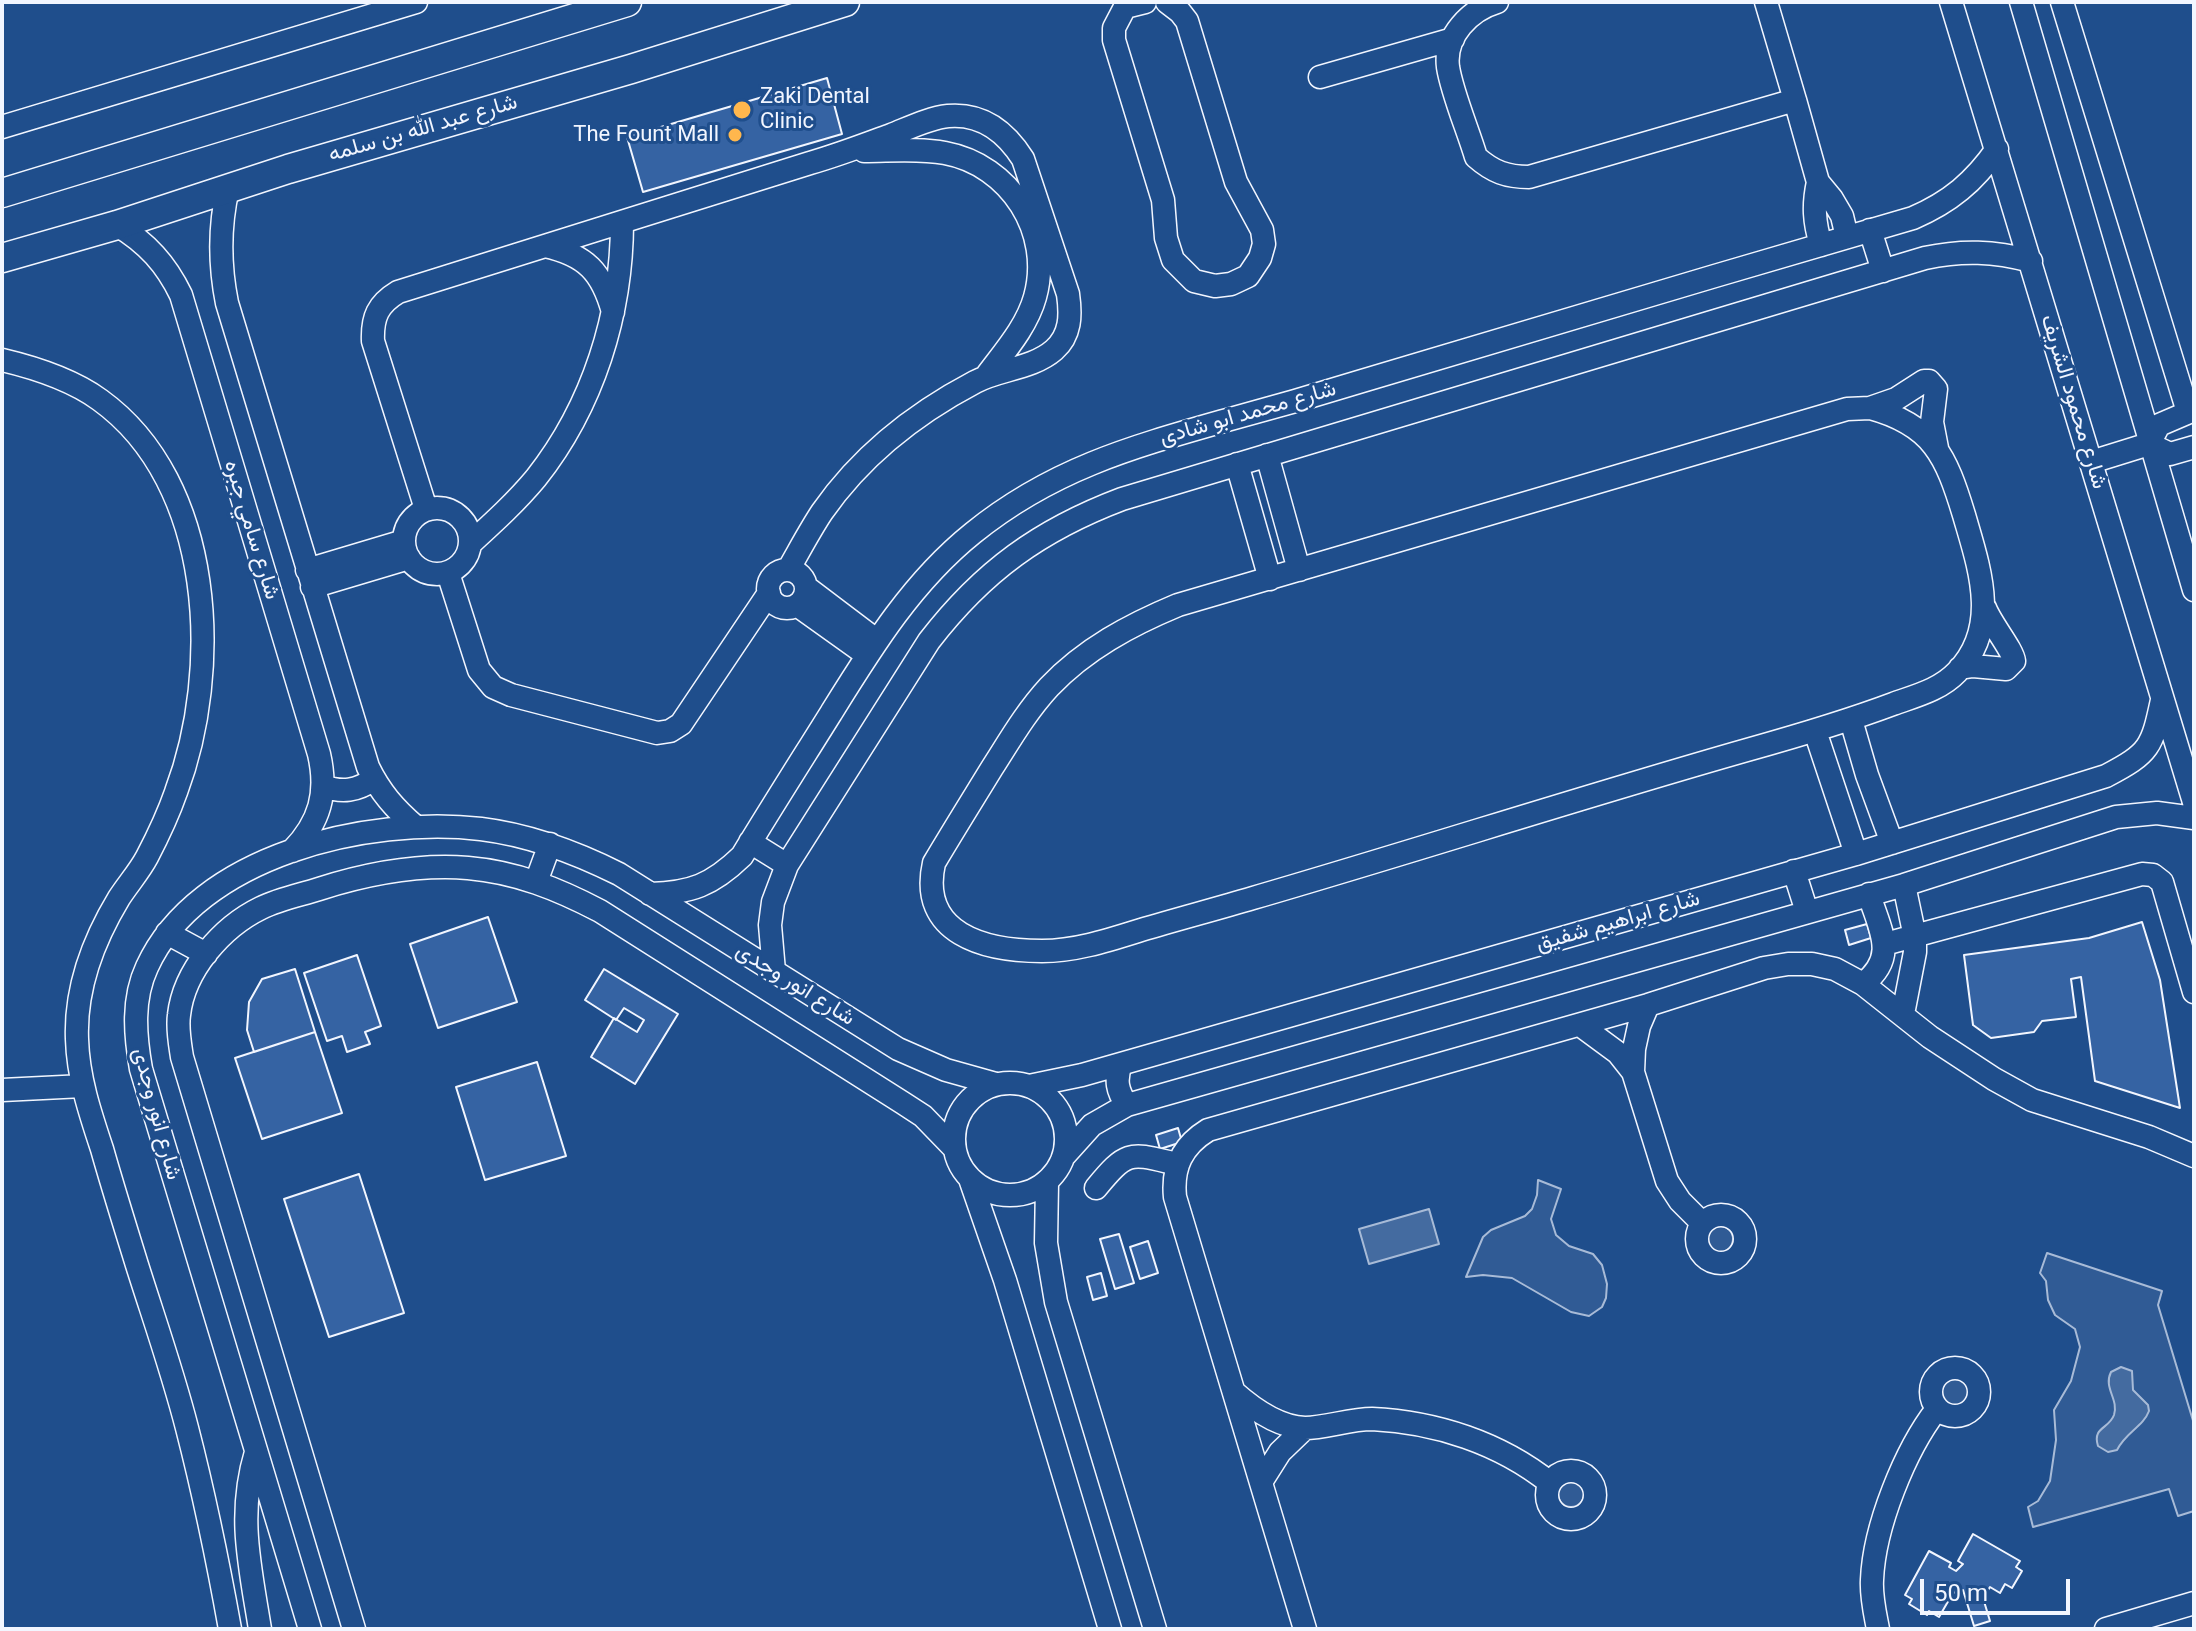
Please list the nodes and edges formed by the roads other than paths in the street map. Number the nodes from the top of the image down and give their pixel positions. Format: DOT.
graph roads {
  1 [pos="416,2"];
  2 [pos="627,2"];
  3 [pos="845,2"];
  4 [pos="1167,2"];
  5 [pos="1497,2"];
  6 [pos="1766,2"];
  7 [pos="1951,2"];
  8 [pos="2021,2"];
  9 [pos="2062,2"];
  10 [pos="1131,4"];
  11 [pos="765,14"];
  12 [pos="1453,39"];
  13 [pos="1320,77"];
  14 [pos="1795,100"];
  15 [pos="2,127"];
  16 [pos="1997,149"];
  17 [pos="851,151"];
  18 [pos="1818,182"];
  19 [pos="228,188"];
  20 [pos="2,193"];
  21 [pos="622,222"];
  22 [pos="117,225"];
  23 [pos="1870,230"];
  24 [pos="1847,237"];
  25 [pos="1821,245"];
  26 [pos="544,246"];
  27 [pos="2,258"];
  28 [pos="2031,261"];
  29 [pos="1883,271"];
  30 [pos="227,303"];
  31 [pos="186,312"];
  32 [pos="613,312"];
  33 [pos="2,360"];
  34 [pos="987,375"];
  35 [pos="1870,408"];
  36 [pos="2191,411"];
  37 [pos="2149,444"];
  38 [pos="2194,447"];
  39 [pos="1937,449"];
  40 [pos="1267,455"];
  41 [pos="2091,462"];
  42 [pos="1237,464"];
  43 [pos="426,509"];
  44 [pos="471,543"];
  45 [pos="407,550"];
  46 [pos="788,570"];
  47 [pos="1299,570"];
  48 [pos="448,573"];
  49 [pos="310,578"];
  50 [pos="1270,579"];
  51 [pos="2194,590"];
  52 [pos="769,593"];
  53 [pos="802,596"];
  54 [pos="1984,606"];
  55 [pos="871,648"];
  56 [pos="1960,668"];
  57 [pos="2162,700"];
  58 [pos="1851,720"];
  59 [pos="1815,731"];
  60 [pos="374,779"];
  61 [pos="323,786"];
  62 [pos="2073,787"];
  63 [pos="2194,802"];
  64 [pos="2194,818"];
  65 [pos="416,827"];
  66 [pos="2084,827"];
  67 [pos="750,842"];
  68 [pos="1892,843"];
  69 [pos="550,844"];
  70 [pos="292,851"];
  71 [pos="1856,854"];
  72 [pos="787,865"];
  73 [pos="1794,871"];
  74 [pos="536,882"];
  75 [pos="1904,885"];
  76 [pos="650,894"];
  77 [pos="1869,894"];
  78 [pos="1807,912"];
  79 [pos="167,933"];
  80 [pos="1915,937"];
  81 [pos="1885,944"];
  82 [pos="206,954"];
  83 [pos="774,971"];
  84 [pos="1863,984"];
  85 [pos="2194,992"];
  86 [pos="1648,1005"];
  87 [pos="1903,1014"];
  88 [pos="1580,1025"];
  89 [pos="1121,1064"];
  90 [pos="1633,1072"];
  91 [pos="996,1084"];
  92 [pos="83,1086"];
  93 [pos="1029,1086"];
  94 [pos="2,1090"];
  95 [pos="1127,1105"];
  96 [pos="955,1149"];
  97 [pos="1065,1155"];
  98 [pos="2194,1156"];
  99 [pos="1177,1164"];
  100 [pos="970,1179"];
  101 [pos="1047,1183"];
  102 [pos="1096,1188"];
  103 [pos="1702,1223"];
  104 [pos="1234,1392"];
  105 [pos="1937,1409"];
  106 [pos="1305,1428"];
  107 [pos="257,1451"];
  108 [pos="1261,1482"];
  109 [pos="1550,1483"];
  110 [pos="2194,1603"];
  111 [pos="230,1629"];
  112 [pos="260,1629"];
  113 [pos="310,1629"];
  114 [pos="354,1629"];
  115 [pos="1110,1629"];
  116 [pos="1155,1629"];
  117 [pos="1305,1629"];
  118 [pos="1878,1629"];
  119 [pos="2106,1629"];
  1 -- 15 [label="street"];
  2 -- 20 [label="main road"];
  3 -- 11 [label="main road, شارع عبد الله بن سلمه"];
  4 -- 10 [label="street"];
  5 -- 12 [label="street"];
  6 -- 14 [label="street"];
  7 -- 16 [label="street, شارع محمود الشريف"];
  8 -- 37 [label="street"];
  9 -- 36 [label="street"];
  11 -- 19 [label="main road, شارع عبد الله بن سلمه"];
  12 -- 13 [label="street"];
  12 -- 14 [label="street"];
  14 -- 18 [label="street"];
  16 -- 23 [label="street, شارع محمد ابو شادى"];
  16 -- 28 [label="street, شارع محمود الشريف"];
  17 -- 21 [label="street"];
  17 -- 34 [label="street"];
  17 -- 34 [label="street"];
  18 -- 24 [label="street"];
  18 -- 25 [label="street"];
  19 -- 22 [label="main road, شارع عبد الله بن سلمه"];
  19 -- 30 [label="street, شارع سامي جبره"];
  21 -- 26 [label="street"];
  21 -- 32 [label="street"];
  22 -- 27 [label="main road, شارع عبد الله بن سلمه"];
  22 -- 31 [label="street, شارع سامي جبره"];
  23 -- 24 [label="street, شارع محمد ابو شادى"];
  23 -- 29 [label="street"];
  24 -- 25 [label="street, شارع محمد ابو شادى"];
  25 -- 55 [label="street, شارع محمد ابو شادى"];
  26 -- 32 [label="street"];
  26 -- 43 [label="street"];
  28 -- 29 [label="street, شارع محمد ابو شادى"];
  28 -- 41 [label="street, شارع محمود الشريف"];
  29 -- 40 [label="street, شارع محمد ابو شادى"];
  30 -- 31 [label="street"];
  30 -- 49 [label="street, شارع سامي جبره"];
  31 -- 61 [label="street, شارع سامي جبره"];
  32 -- 44 [label="street"];
  33 -- 92 [label="street"];
  34 -- 46 [label="street"];
  35 -- 39 [label="street"];
  35 -- 39 [label="street"];
  35 -- 47 [label="street"];
  36 -- 37 [label="street"];
  37 -- 38 [label="street"];
  37 -- 41 [label="street"];
  37 -- 51 [label="street"];
  39 -- 54 [label="street"];
  40 -- 42 [label="street, شارع محمد ابو شادى"];
  40 -- 47 [label="street"];
  41 -- 57 [label="street, شارع محمود الشريف"];
  42 -- 50 [label="street"];
  42 -- 72 [label="street, شارع محمد ابو شادى"];
  43 -- 44 [label="street"];
  43 -- 45 [label="street"];
  44 -- 48 [label="street"];
  45 -- 48 [label="street"];
  45 -- 49 [label="street"];
  46 -- 52 [label="street"];
  46 -- 53 [label="street"];
  47 -- 50 [label="street"];
  48 -- 52 [label="street"];
  49 -- 60 [label="street, شارع سامي جبره"];
  50 -- 59 [label="street"];
  52 -- 53 [label="street"];
  53 -- 55 [label="street"];
  54 -- 56 [label="street"];
  54 -- 56 [label="street"];
  55 -- 67 [label="street, شارع محمد ابو شادى"];
  56 -- 58 [label="street"];
  57 -- 62 [label="street, شارع ابراهيم شفيق"];
  57 -- 63 [label="street, شارع محمود الشريف"];
  58 -- 59 [label="street"];
  58 -- 68 [label="street"];
  59 -- 71 [label="street"];
  60 -- 61 [label="street"];
  60 -- 65 [label="street, شارع سامي جبره"];
  61 -- 70 [label="street, شارع سامي جبره"];
  62 -- 66 [label="street"];
  62 -- 68 [label="street, شارع ابراهيم شفيق"];
  64 -- 66 [label="street, شارع ابراهيم شفيق"];
  65 -- 69 [label="street, شارع انور وجدى"];
  65 -- 70 [label="street, شارع انور وجدى"];
  66 -- 75 [label="street, شارع ابراهيم شفيق"];
  67 -- 72 [label="street"];
  67 -- 76 [label="street, شارع محمد ابو شادى"];
  68 -- 71 [label="street, شارع ابراهيم شفيق"];
  69 -- 74 [label="street"];
  69 -- 76 [label="street, شارع انور وجدى"];
  70 -- 79 [label="street, شارع انور وجدى"];
  71 -- 73 [label="street, شارع ابراهيم شفيق"];
  72 -- 83 [label="street, شارع محمد ابو شادى"];
  73 -- 78 [label="street"];
  73 -- 89 [label="street, شارع ابراهيم شفيق"];
  74 -- 82 [label="street, شارع انور وجدى"];
  74 -- 96 [label="street, شارع انور وجدى"];
  75 -- 77 [label="street, شارع ابراهيم شفيق"];
  75 -- 80 [label="street"];
  76 -- 83 [label="street, شارع انور وجدى"];
  77 -- 78 [label="street, شارع ابراهيم شفيق"];
  77 -- 81 [label="street"];
  78 -- 95 [label="street, شارع ابراهيم شفيق"];
  79 -- 82 [label="street"];
  79 -- 107 [label="street, شارع انور وجدى"];
  80 -- 81 [label="street"];
  80 -- 85 [label="street"];
  80 -- 87 [label="street"];
  81 -- 84 [label="street"];
  82 -- 114 [label="street, شارع انور وجدى"];
  83 -- 91 [label="street, شارع انور وجدى"];
  84 -- 86 [label="street"];
  84 -- 87 [label="street"];
  86 -- 88 [label="street"];
  86 -- 90 [label="street"];
  87 -- 98 [label="street"];
  88 -- 90 [label="street"];
  88 -- 99 [label="street"];
  89 -- 93 [label="street, شارع ابراهيم شفيق"];
  89 -- 95 [label="street"];
  90 -- 103 [label="street"];
  91 -- 93 [label="street"];
  91 -- 96 [label="street"];
  92 -- 94 [label="street"];
  92 -- 111 [label="street"];
  93 -- 97 [label="street"];
  95 -- 97 [label="street, شارع ابراهيم شفيق"];
  96 -- 100 [label="street"];
  97 -- 101 [label="street"];
  99 -- 102 [label="street"];
  99 -- 104 [label="street"];
  100 -- 101 [label="street"];
  100 -- 115 [label="street"];
  101 -- 116 [label="street"];
  104 -- 106 [label="street"];
  104 -- 108 [label="street"];
  105 -- 118 [label="street"];
  106 -- 108 [label="street"];
  106 -- 109 [label="street"];
  107 -- 112 [label="street"];
  107 -- 113 [label="street, شارع انور وجدى"];
  108 -- 117 [label="street"];
  110 -- 119 [label="street"];
}
